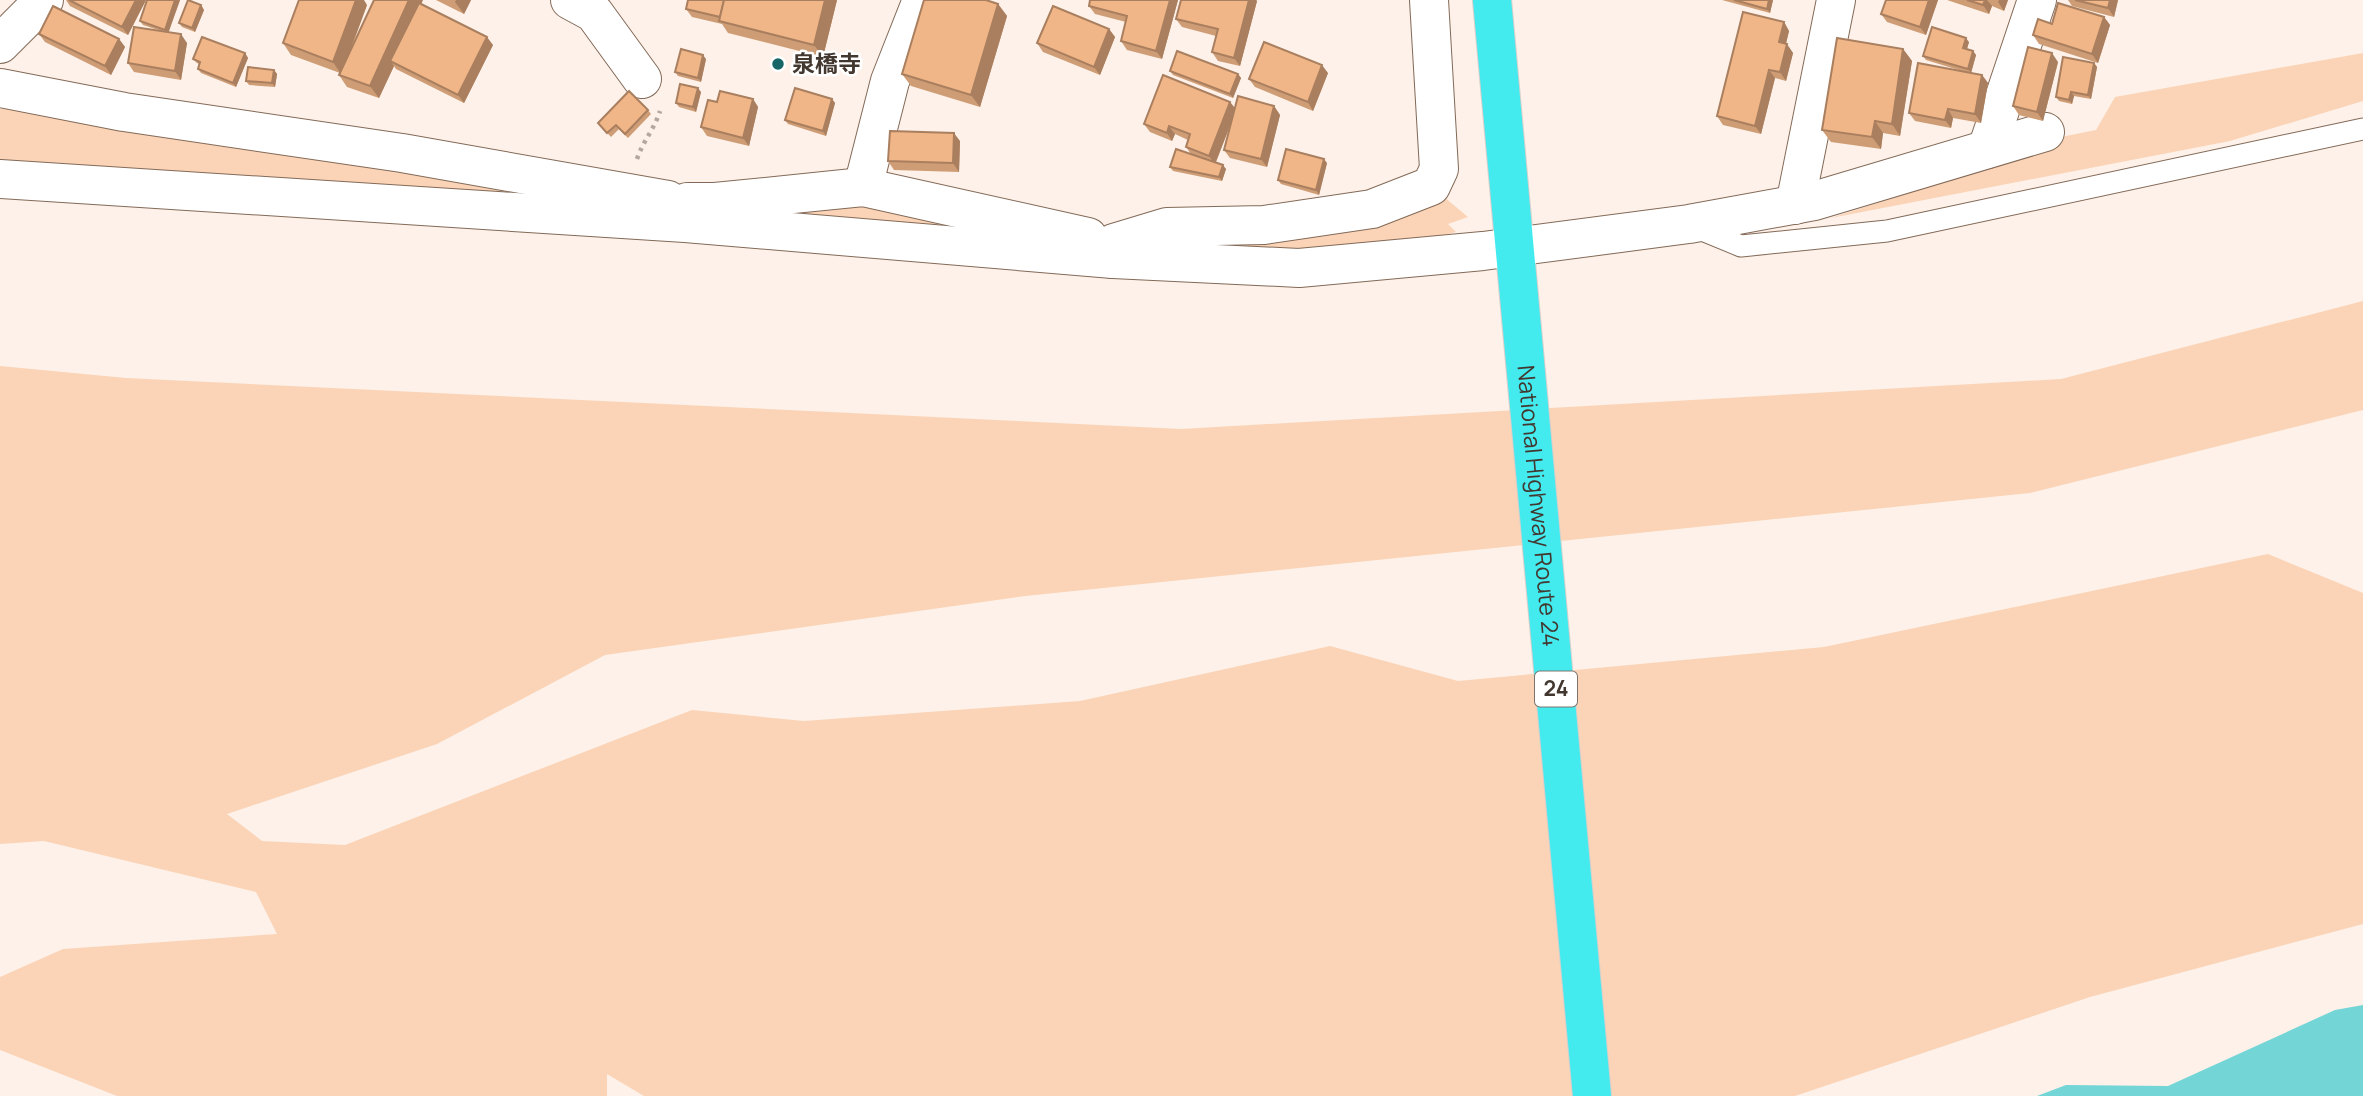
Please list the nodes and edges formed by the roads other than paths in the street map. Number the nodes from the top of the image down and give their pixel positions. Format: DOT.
graph roads {
  1 [pos="922,0"];
  2 [pos="1429,0"];
  3 [pos="1492,0"];
  4 [pos="1836,0"];
  5 [pos="2037,0"];
  6 [pos="34,3"];
  7 [pos="587,4"];
  8 [pos="0,44"];
  9 [pos="642,79"];
  10 [pos="0,88"];
  11 [pos="2363,129"];
  12 [pos="2045,132"];
  13 [pos="1987,149"];
  14 [pos="0,179"];
  15 [pos="863,187"];
  16 [pos="1795,205"];
  17 [pos="686,213"];
  18 [pos="1689,225"];
  19 [pos="1515,245"];
  20 [pos="1114,251"];
  21 [pos="1591,1096"];
  1 -- 15 [label="street"];
  2 -- 20 [label="street"];
  3 -- 19 [label="highway, National Highway Route 24 / 24"];
  4 -- 16 [label="street"];
  5 -- 13 [label="street"];
  6 -- 8 [label="street"];
  7 -- 9 [label="street"];
  10 -- 17 [label="street"];
  11 -- 18 [label="lane"];
  12 -- 13 [label="street"];
  13 -- 16 [label="street"];
  14 -- 17 [label="street"];
  15 -- 17 [label="street"];
  15 -- 20 [label="street"];
  16 -- 18 [label="street"];
  17 -- 20 [label="street"];
  18 -- 19 [label="street"];
  19 -- 20 [label="street"];
  19 -- 21 [label="highway, National Highway Route 24 / 24"];
}
